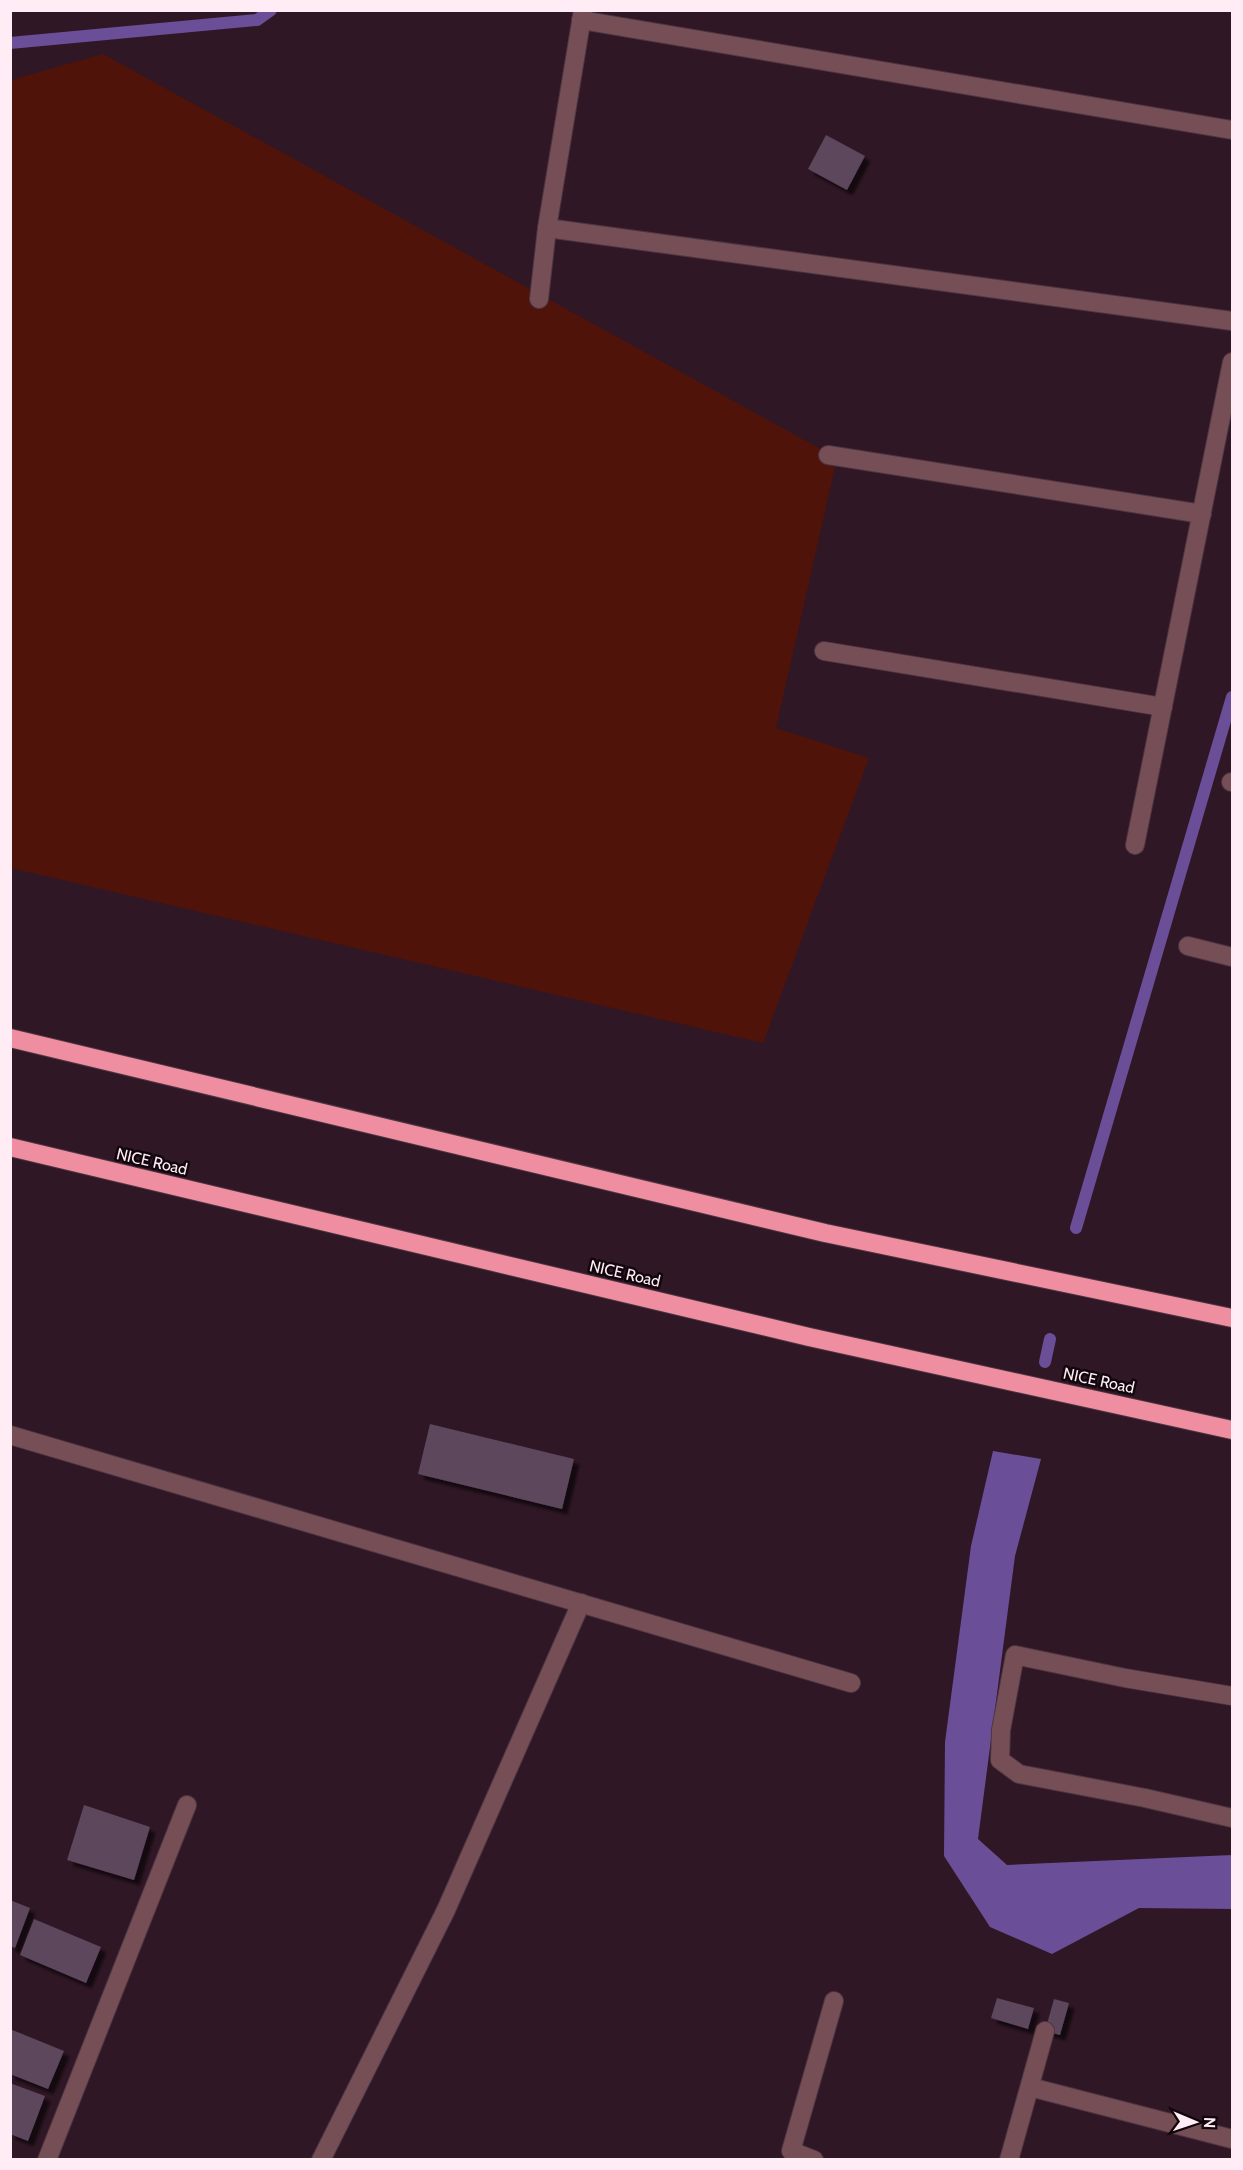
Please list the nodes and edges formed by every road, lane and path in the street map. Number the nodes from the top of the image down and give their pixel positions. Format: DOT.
graph roads {
  1 [pos="582,15"];
  2 [pos="1233,130"];
  3 [pos="547,228"];
  4 [pos="539,299"];
  5 [pos="1233,321"];
  6 [pos="1233,362"];
  7 [pos="828,455"];
  8 [pos="1202,514"];
  9 [pos="824,651"];
  10 [pos="1163,707"];
  11 [pos="1135,845"];
  12 [pos="1188,946"];
  13 [pos="1233,957"];
  14 [pos="10,1038"];
  15 [pos="10,1147"];
  16 [pos="1233,1318"];
  17 [pos="1233,1430"];
  18 [pos="10,1435"];
  19 [pos="581,1603"];
  20 [pos="851,1683"];
  21 [pos="1233,1696"];
  22 [pos="187,1805"];
  23 [pos="1233,1818"];
  24 [pos="834,2001"];
  25 [pos="1045,2031"];
  26 [pos="1030,2086"];
  27 [pos="1233,2139"];
  28 [pos="47,2160"];
  29 [pos="321,2160"];
  30 [pos="814,2160"];
  31 [pos="1009,2160"];
  1 -- 2 [label="street"];
  1 -- 3 [label="street"];
  3 -- 4 [label="street"];
  3 -- 5 [label="street"];
  6 -- 8 [label="street"];
  7 -- 8 [label="street"];
  8 -- 10 [label="street"];
  9 -- 10 [label="street"];
  10 -- 11 [label="street"];
  12 -- 13 [label="street"];
  14 -- 16 [label="highway"];
  15 -- 17 [label="highway, NICE Road"];
  18 -- 19 [label="street"];
  19 -- 20 [label="street"];
  19 -- 29 [label="street"];
  21 -- 23 [label="street"];
  22 -- 28 [label="street"];
  24 -- 30 [label="street"];
  25 -- 26 [label="street"];
  26 -- 27 [label="street"];
  26 -- 31 [label="street"];
}
